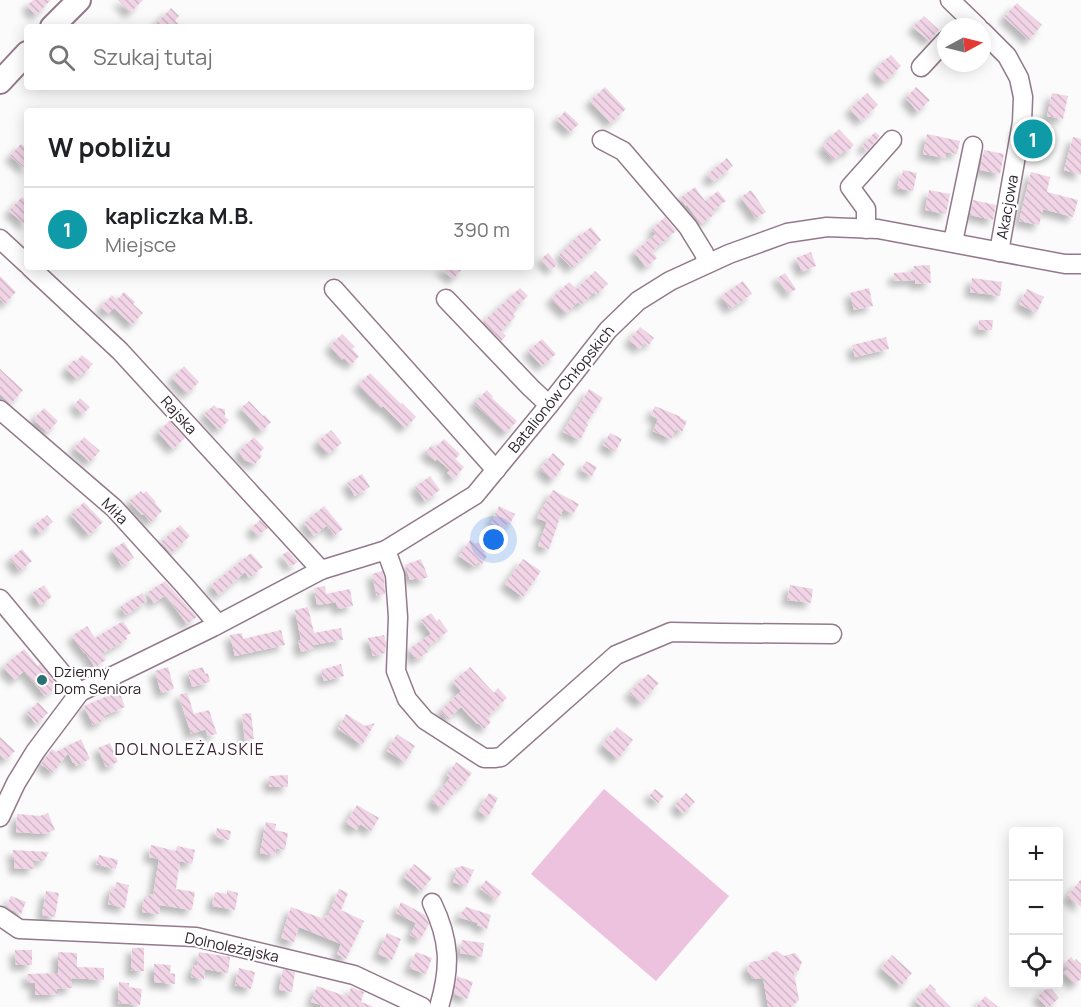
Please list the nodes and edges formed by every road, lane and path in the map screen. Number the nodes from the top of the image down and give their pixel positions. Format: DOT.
graph roads {
  1 [pos="79,0"];
  2 [pos="950,0"];
  3 [pos="964,18"];
  4 [pos="55,24"];
  5 [pos="991,40"];
  6 [pos="937,50"];
  7 [pos="24,56"];
  8 [pos="921,68"];
  9 [pos="0,82"];
  10 [pos="602,140"];
  11 [pos="892,140"];
  12 [pos="973,146"];
  13 [pos="866,229"];
  14 [pos="0,239"];
  15 [pos="953,242"];
  16 [pos="999,252"];
  17 [pos="24,262"];
  18 [pos="707,263"];
  19 [pos="1081,264"];
  20 [pos="32,270"];
  21 [pos="334,289"];
  22 [pos="446,299"];
  23 [pos="549,405"];
  24 [pos="0,410"];
  25 [pos="496,470"];
  26 [pos="386,550"];
  27 [pos="321,570"];
  28 [pos="0,599"];
  29 [pos="218,624"];
  30 [pos="832,634"];
  31 [pos="80,692"];
  32 [pos="0,817"];
  33 [pos="432,903"];
  34 [pos="0,916"];
  35 [pos="423,1007"];
  36 [pos="439,1007"];
  1 -- 4 [label="main road"];
  2 -- 3 [label="street"];
  5 -- 16 [label="street, Akacjowa"];
  6 -- 8 [label="street"];
  7 -- 9 [label="main road"];
  10 -- 18 [label="street"];
  11 -- 13 [label="street"];
  12 -- 15 [label="street"];
  13 -- 15 [label="street, Batalionów Chłopskich"];
  13 -- 18 [label="street, Batalionów Chłopskich"];
  14 -- 17 [label="street, Rajska"];
  15 -- 16 [label="street, Batalionów Chłopskich"];
  16 -- 19 [label="street, Batalionów Chłopskich"];
  18 -- 23 [label="street, Batalionów Chłopskich"];
  20 -- 27 [label="street, Rajska"];
  21 -- 25 [label="street"];
  22 -- 23 [label="street"];
  23 -- 25 [label="street, Batalionów Chłopskich"];
  24 -- 29 [label="street, Miła"];
  25 -- 26 [label="street, Batalionów Chłopskich"];
  26 -- 27 [label="street, Batalionów Chłopskich"];
  26 -- 30 [label="street"];
  27 -- 29 [label="street, Batalionów Chłopskich"];
  28 -- 31 [label="street"];
  29 -- 31 [label="street, Batalionów Chłopskich"];
  31 -- 32 [label="street"];
  33 -- 36 [label="street"];
  34 -- 35 [label="street, Dolnoleżajska"];
}
